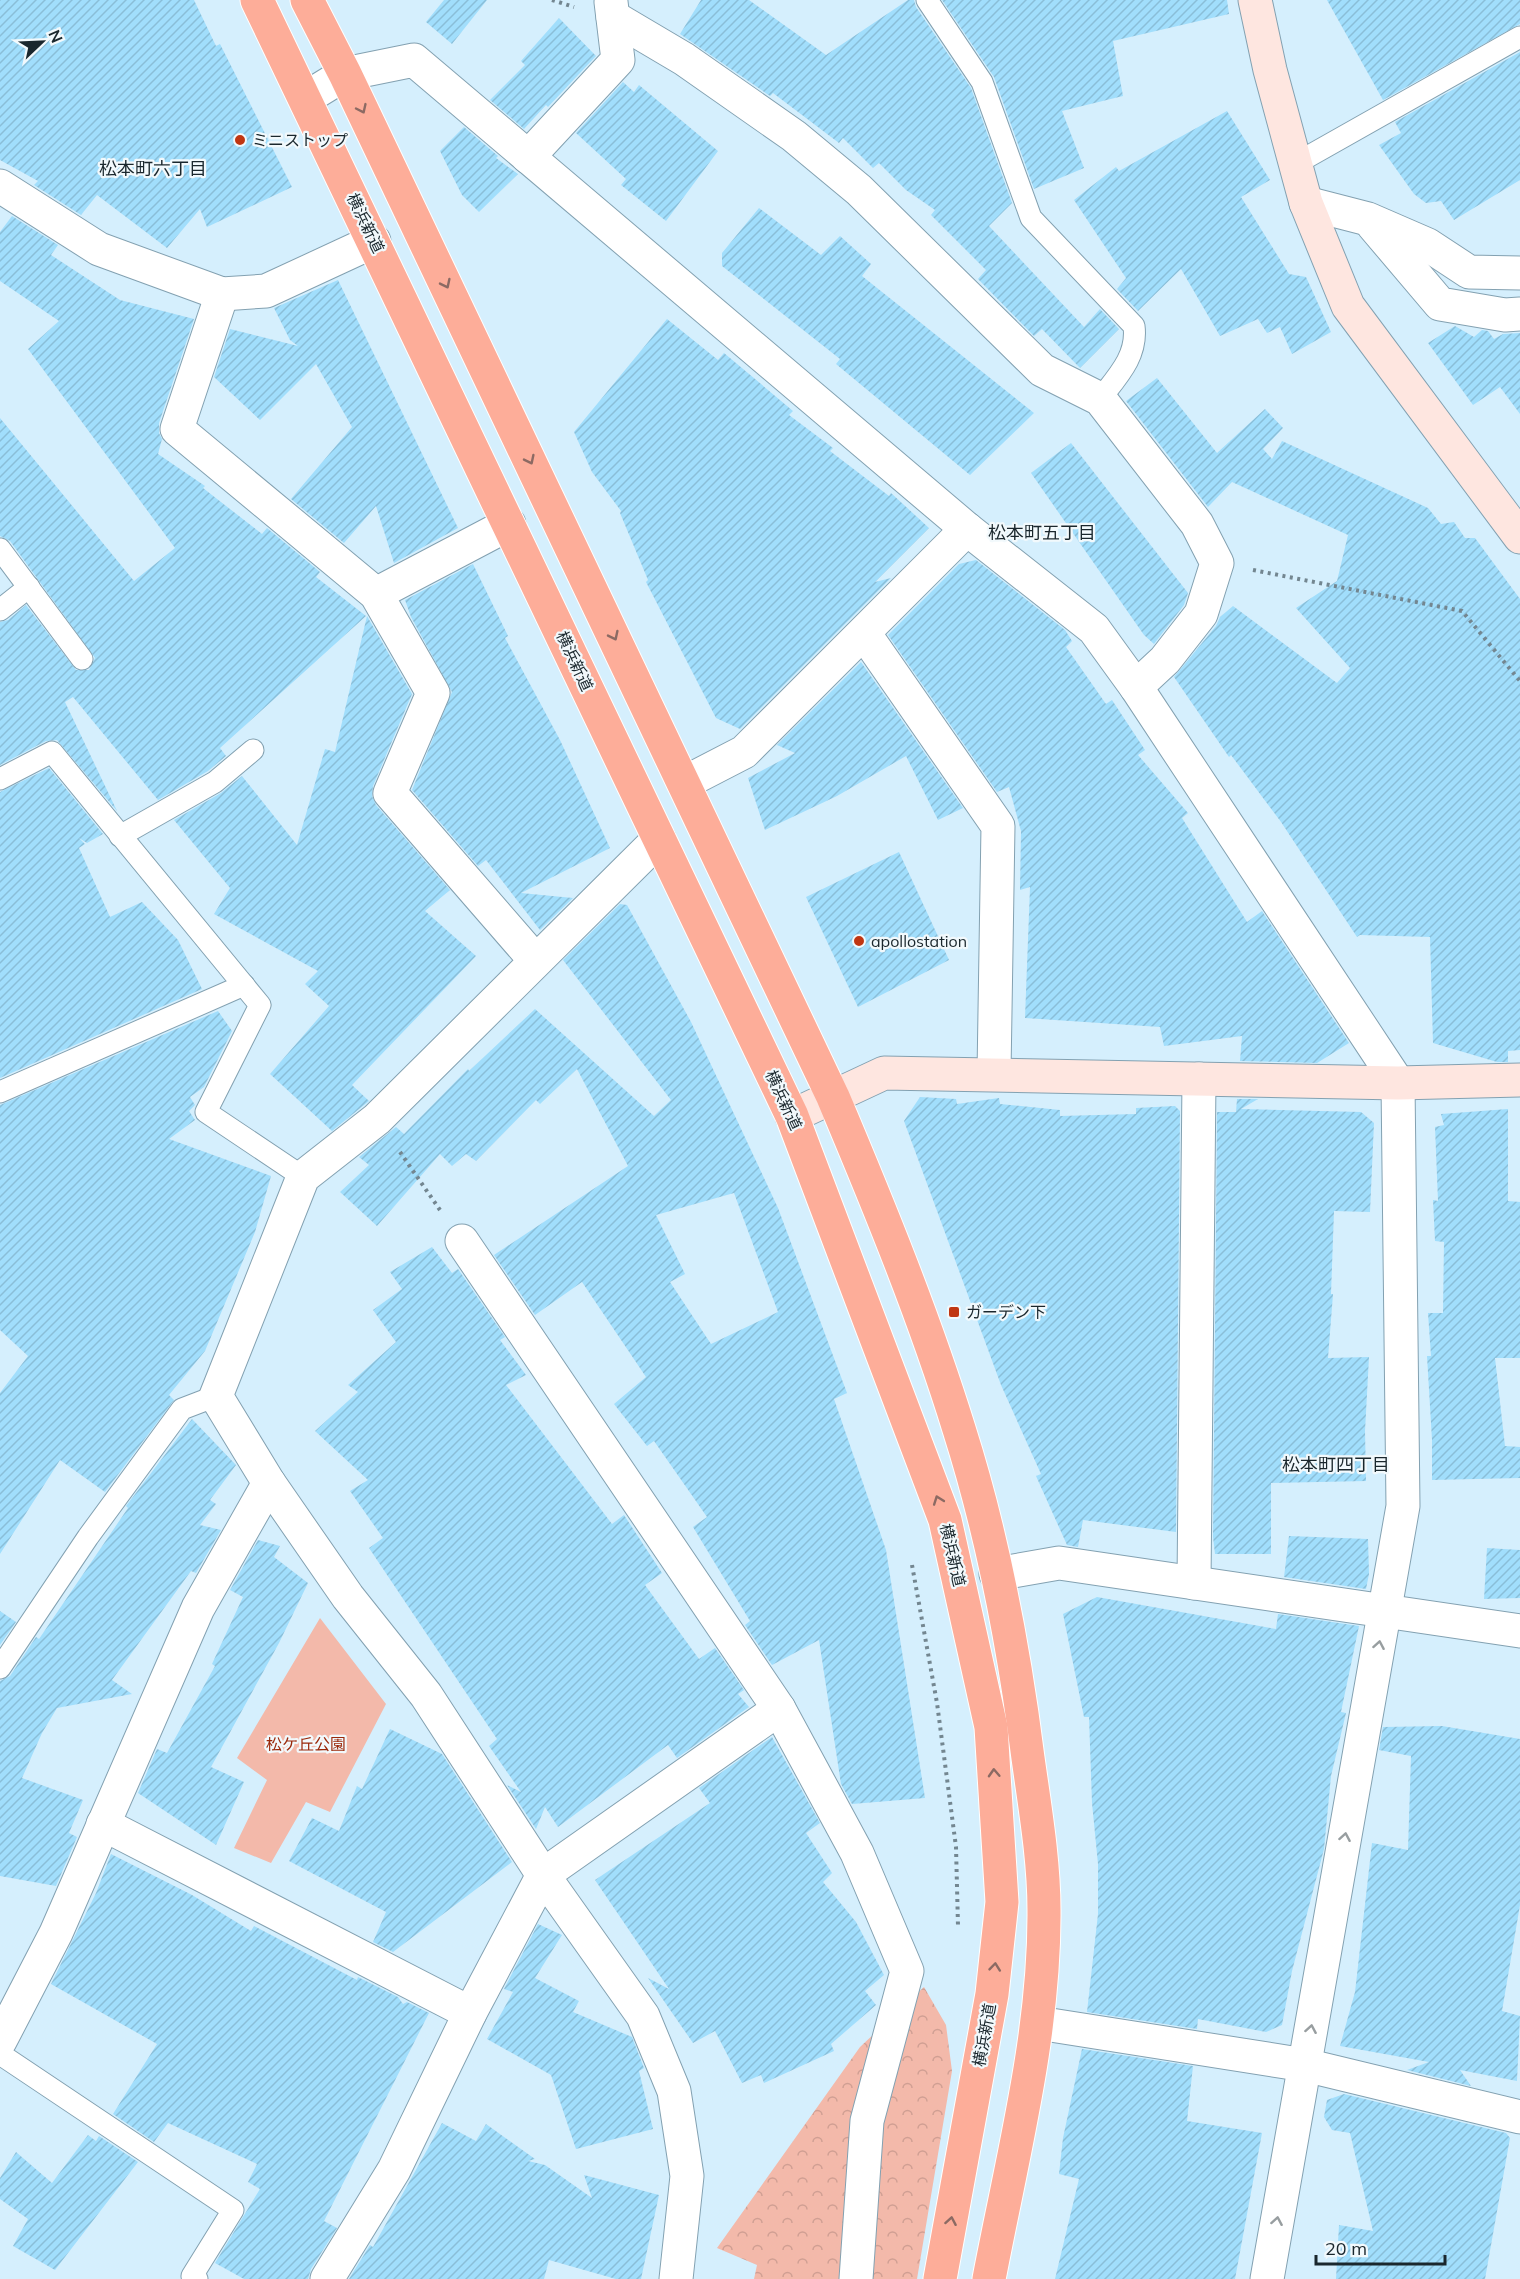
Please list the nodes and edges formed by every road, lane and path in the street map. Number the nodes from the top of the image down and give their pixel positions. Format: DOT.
graph roads {
  1 [pos="257,0"];
  2 [pos="307,0"];
  3 [pos="927,0"];
  4 [pos="1255,0"];
  5 [pos="611,9"];
  6 [pos="1520,37"];
  7 [pos="345,74"];
  8 [pos="306,98"];
  9 [pos="528,157"];
  10 [pos="1295,165"];
  11 [pos="0,186"];
  12 [pos="1306,203"];
  13 [pos="1368,219"];
  14 [pos="374,241"];
  15 [pos="1520,273"];
  16 [pos="222,294"];
  17 [pos="1520,314"];
  18 [pos="1100,399"];
  19 [pos="509,524"];
  20 [pos="967,529"];
  21 [pos="1520,537"];
  22 [pos="0,549"];
  23 [pos="29,587"];
  24 [pos="376,594"];
  25 [pos="0,609"];
  26 [pos="864,633"];
  27 [pos="82,659"];
  28 [pos="1136,687"];
  29 [pos="253,750"];
  30 [pos="0,779"];
  31 [pos="684,783"];
  32 [pos="120,836"];
  33 [pos="659,839"];
  34 [pos="535,960"];
  35 [pos="244,985"];
  36 [pos="994,1073"];
  37 [pos="1198,1078"];
  38 [pos="1520,1080"];
  39 [pos="1398,1083"];
  40 [pos="0,1092"];
  41 [pos="833,1097"];
  42 [pos="792,1116"];
  43 [pos="377,1119"];
  44 [pos="303,1177"];
  45 [pos="462,1241"];
  46 [pos="216,1396"];
  47 [pos="269,1483"];
  48 [pos="912,1564"];
  49 [pos="996,1574"];
  50 [pos="1194,1583"];
  51 [pos="1385,1612"];
  52 [pos="1520,1631"];
  53 [pos="0,1668"];
  54 [pos="779,1709"];
  55 [pos="104,1824"];
  56 [pos="543,1875"];
  57 [pos="958,1934"];
  58 [pos="470,2013"];
  59 [pos="1038,2023"];
  60 [pos="0,2041"];
  61 [pos="0,2054"];
  62 [pos="1305,2065"];
  63 [pos="1520,2116"];
  64 [pos="197,2279"];
  65 [pos="327,2279"];
  66 [pos="676,2279"];
  67 [pos="856,2279"];
  68 [pos="940,2279"];
  69 [pos="989,2279"];
  70 [pos="1267,2279"];
  1 -- 8 [label="highway, 横浜新道"];
  2 -- 7 [label="highway"];
  3 -- 18 [label="lane"];
  4 -- 10 [label="street"];
  5 -- 9 [label="street"];
  5 -- 18 [label="street"];
  6 -- 10 [label="lane"];
  7 -- 8 [label="street"];
  7 -- 9 [label="street"];
  7 -- 31 [label="highway, one-way"];
  8 -- 14 [label="highway, 横浜新道"];
  9 -- 20 [label="street"];
  10 -- 12 [label="street"];
  11 -- 16 [label="street"];
  12 -- 13 [label="street"];
  12 -- 21 [label="street"];
  13 -- 15 [label="street"];
  13 -- 17 [label="street"];
  14 -- 16 [label="street"];
  14 -- 19 [label="highway, 横浜新道"];
  16 -- 24 [label="street"];
  18 -- 28 [label="street"];
  19 -- 24 [label="street"];
  19 -- 33 [label="highway, 横浜新道"];
  20 -- 26 [label="street"];
  20 -- 28 [label="street"];
  22 -- 23 [label="lane"];
  23 -- 25 [label="lane"];
  23 -- 27 [label="lane"];
  24 -- 34 [label="street"];
  26 -- 31 [label="street"];
  26 -- 36 [label="street"];
  28 -- 39 [label="street"];
  29 -- 32 [label="lane"];
  30 -- 32 [label="lane"];
  31 -- 41 [label="highway"];
  32 -- 35 [label="lane"];
  33 -- 34 [label="street"];
  33 -- 42 [label="highway, 横浜新道"];
  34 -- 43 [label="street"];
  35 -- 40 [label="lane"];
  35 -- 44 [label="lane"];
  36 -- 37 [label="street"];
  36 -- 41 [label="street"];
  37 -- 39 [label="street"];
  37 -- 50 [label="street"];
  38 -- 39 [label="street"];
  39 -- 51 [label="street"];
  41 -- 42 [label="street"];
  41 -- 49 [label="highway"];
  68 -- 42 [label="highway, 横浜新道, one-way"];
  43 -- 44 [label="street"];
  43 -- 45 [label="path"];
  44 -- 46 [label="street"];
  45 -- 54 [label="street"];
  46 -- 47 [label="street"];
  46 -- 53 [label="lane"];
  47 -- 55 [label="street"];
  47 -- 56 [label="street"];
  48 -- 57 [label="path"];
  49 -- 50 [label="street"];
  49 -- 59 [label="highway"];
  50 -- 51 [label="street"];
  51 -- 52 [label="street"];
  62 -- 51 [label="street, one-way"];
  54 -- 56 [label="street"];
  54 -- 67 [label="street"];
  55 -- 58 [label="street"];
  55 -- 60 [label="street"];
  56 -- 58 [label="street"];
  56 -- 66 [label="street"];
  58 -- 65 [label="street"];
  59 -- 62 [label="street"];
  59 -- 69 [label="highway"];
  61 -- 64 [label="lane"];
  62 -- 63 [label="street"];
  70 -- 62 [label="street, one-way"];
}
